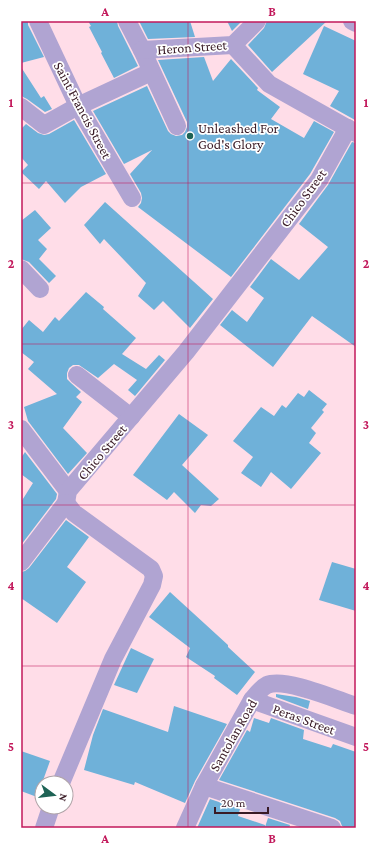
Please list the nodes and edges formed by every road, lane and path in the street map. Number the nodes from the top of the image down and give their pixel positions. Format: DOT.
graph roads {
  1 [pos="38,21"];
  2 [pos="127,21"];
  3 [pos="257,21"];
  4 [pos="352,21"];
  5 [pos="356,23"];
  6 [pos="233,45"];
  7 [pos="142,50"];
  8 [pos="151,72"];
  9 [pos="78,106"];
  10 [pos="21,107"];
  11 [pos="177,126"];
  12 [pos="352,131"];
  13 [pos="132,198"];
  14 [pos="21,269"];
  15 [pos="40,289"];
  16 [pos="77,375"];
  17 [pos="131,418"];
  18 [pos="21,429"];
  19 [pos="67,497"];
  20 [pos="21,562"];
  21 [pos="252,700"];
  22 [pos="356,706"];
  23 [pos="356,738"];
  24 [pos="64,775"];
  25 [pos="204,786"];
  26 [pos="49,815"];
  27 [pos="44,828"];
  28 [pos="185,828"];
  29 [pos="332,828"];
  1 -- 9 [label="street, Saint Francis Street"];
  2 -- 7 [label="street"];
  3 -- 6 [label="street, Heron Street"];
  4 -- 5 [label="street"];
  6 -- 7 [label="street, Heron Street"];
  6 -- 12 [label="street"];
  7 -- 8 [label="street"];
  8 -- 9 [label="street"];
  8 -- 11 [label="street"];
  9 -- 10 [label="street"];
  9 -- 13 [label="street, Saint Francis Street"];
  12 -- 17 [label="street, Chico Street"];
  14 -- 15 [label="street"];
  16 -- 17 [label="street"];
  17 -- 19 [label="street, Chico Street"];
  18 -- 19 [label="street"];
  19 -- 20 [label="street, Chico Street"];
  19 -- 24 [label="street"];
  21 -- 22 [label="street, Santolan Road"];
  21 -- 23 [label="street, Peras Street"];
  21 -- 25 [label="street, Santolan Road"];
  25 -- 28 [label="street, Santolan Road"];
  25 -- 29 [label="street"];
  26 -- 27 [label="street"];
}
